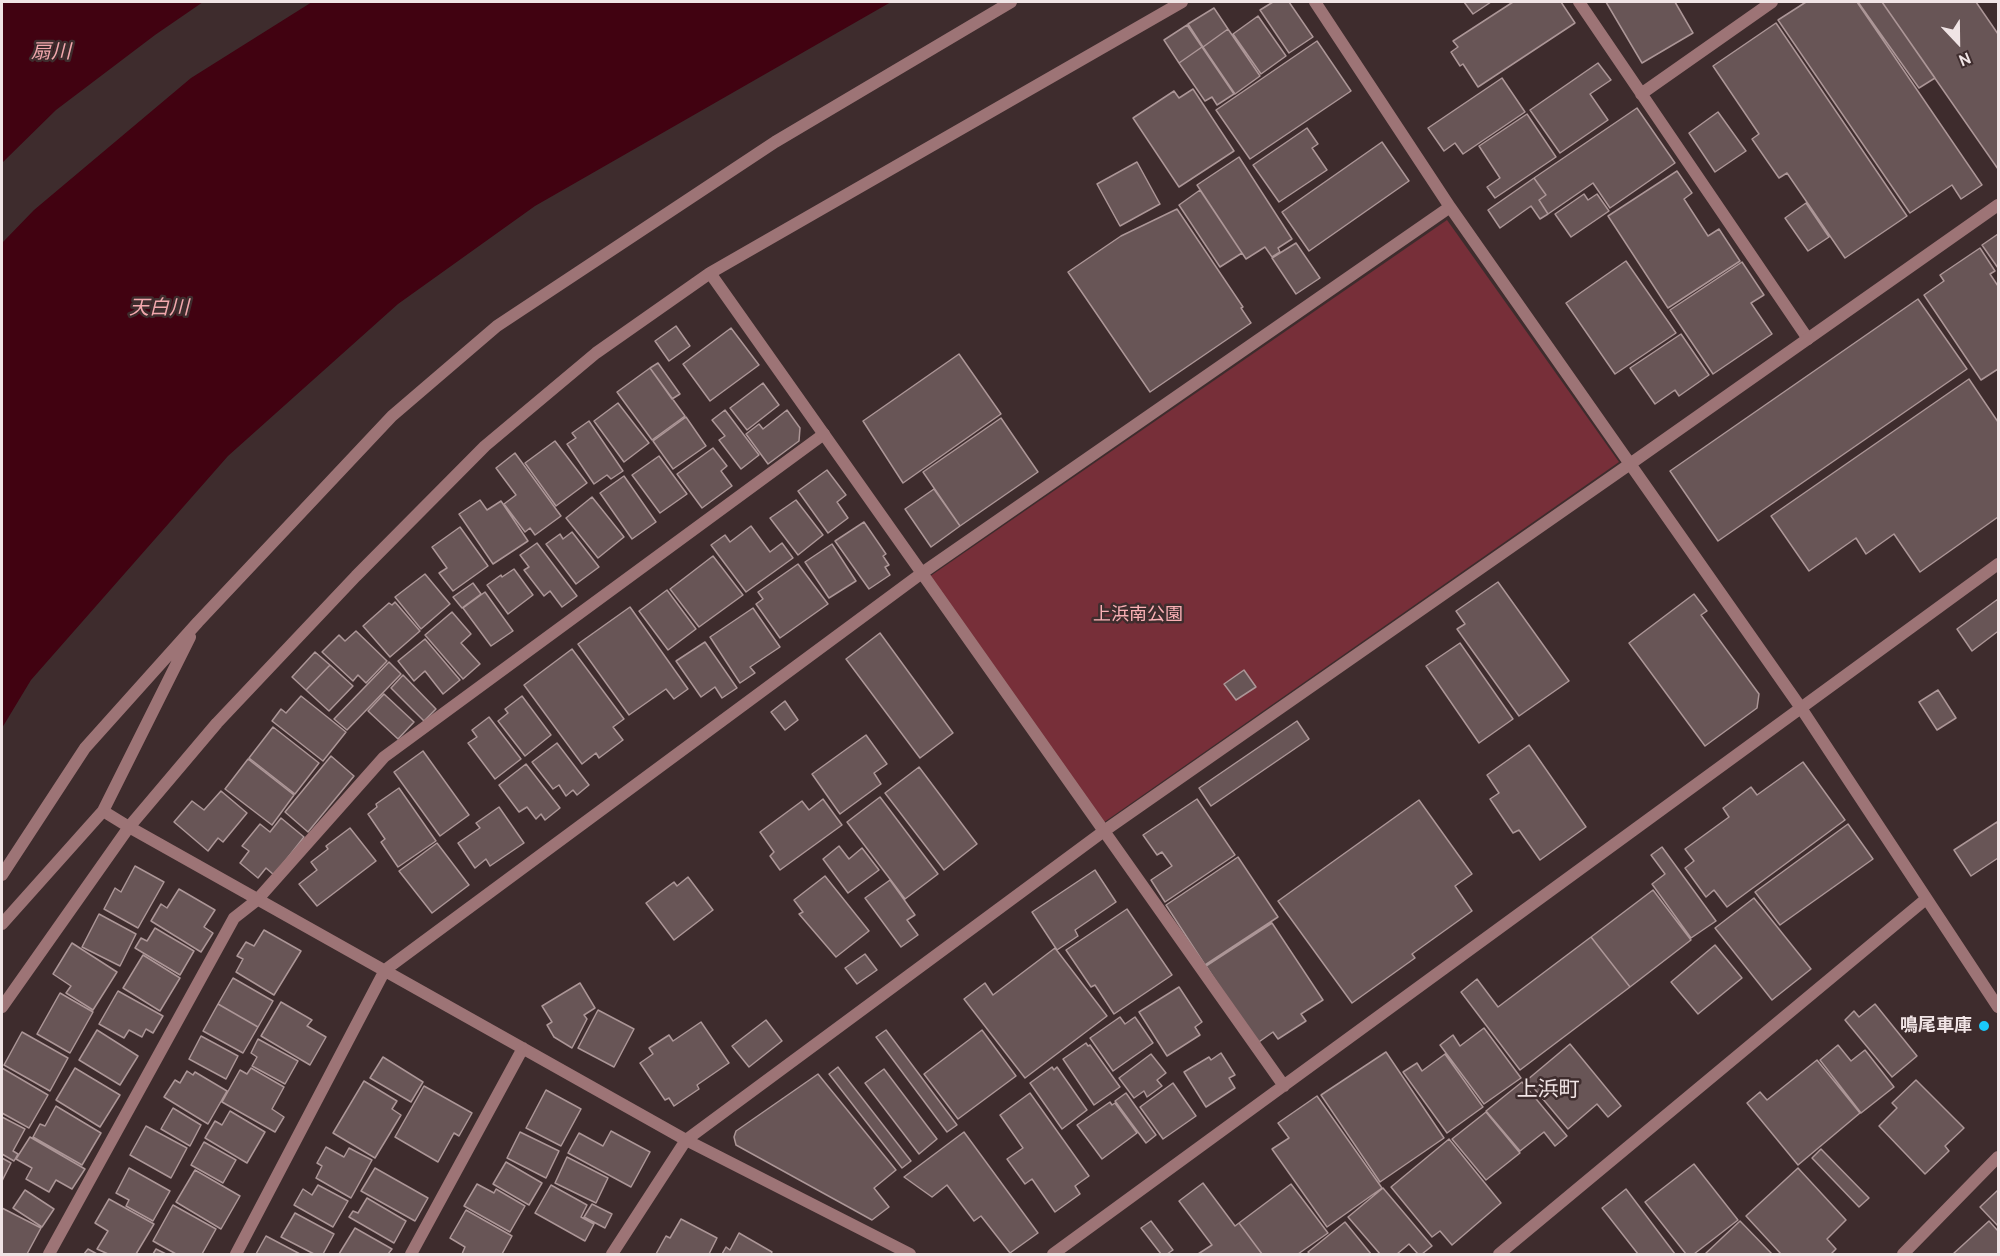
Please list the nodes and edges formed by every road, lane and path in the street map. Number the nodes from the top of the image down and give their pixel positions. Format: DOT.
graph roads {
  1 [pos="1011,2"];
  2 [pos="1182,2"];
  3 [pos="1315,2"];
  4 [pos="1579,2"];
  5 [pos="1772,2"];
  6 [pos="1641,94"];
  7 [pos="1998,205"];
  8 [pos="1450,207"];
  9 [pos="710,273"];
  10 [pos="1808,339"];
  11 [pos="824,434"];
  12 [pos="1630,464"];
  13 [pos="1998,564"];
  14 [pos="922,573"];
  15 [pos="198,622"];
  16 [pos="1801,708"];
  17 [pos="103,811"];
  18 [pos="129,827"];
  19 [pos="1104,831"];
  20 [pos="2,875"];
  21 [pos="1926,899"];
  22 [pos="257,900"];
  23 [pos="2,924"];
  24 [pos="385,970"];
  25 [pos="2,1007"];
  26 [pos="1998,1007"];
  27 [pos="523,1048"];
  28 [pos="1284,1086"];
  29 [pos="686,1140"];
  30 [pos="1998,1157"];
  31 [pos="49,1254"];
  32 [pos="236,1254"];
  33 [pos="411,1254"];
  34 [pos="612,1254"];
  35 [pos="910,1254"];
  36 [pos="1053,1254"];
  37 [pos="1499,1254"];
  38 [pos="1902,1254"];
  1 -- 15 [label="street"];
  2 -- 9 [label="street"];
  3 -- 8 [label="street"];
  4 -- 6 [label="street"];
  5 -- 6 [label="street"];
  6 -- 10 [label="street"];
  7 -- 10 [label="street"];
  8 -- 12 [label="street"];
  8 -- 14 [label="street"];
  9 -- 11 [label="street"];
  9 -- 18 [label="street"];
  10 -- 12 [label="street"];
  11 -- 14 [label="street"];
  11 -- 22 [label="street"];
  12 -- 16 [label="street"];
  12 -- 19 [label="street"];
  13 -- 16 [label="street"];
  14 -- 19 [label="street"];
  14 -- 24 [label="street"];
  15 -- 17 [label="street"];
  15 -- 20 [label="street"];
  16 -- 21 [label="street"];
  16 -- 28 [label="street"];
  17 -- 18 [label="street"];
  17 -- 23 [label="street"];
  18 -- 22 [label="street"];
  18 -- 25 [label="street"];
  19 -- 28 [label="street"];
  19 -- 29 [label="street"];
  21 -- 26 [label="street"];
  21 -- 37 [label="street"];
  22 -- 24 [label="street"];
  22 -- 31 [label="street"];
  24 -- 27 [label="street"];
  24 -- 32 [label="street"];
  27 -- 29 [label="street"];
  27 -- 33 [label="street"];
  28 -- 36 [label="street"];
  29 -- 34 [label="street"];
  29 -- 35 [label="street"];
  30 -- 38 [label="street"];
}
